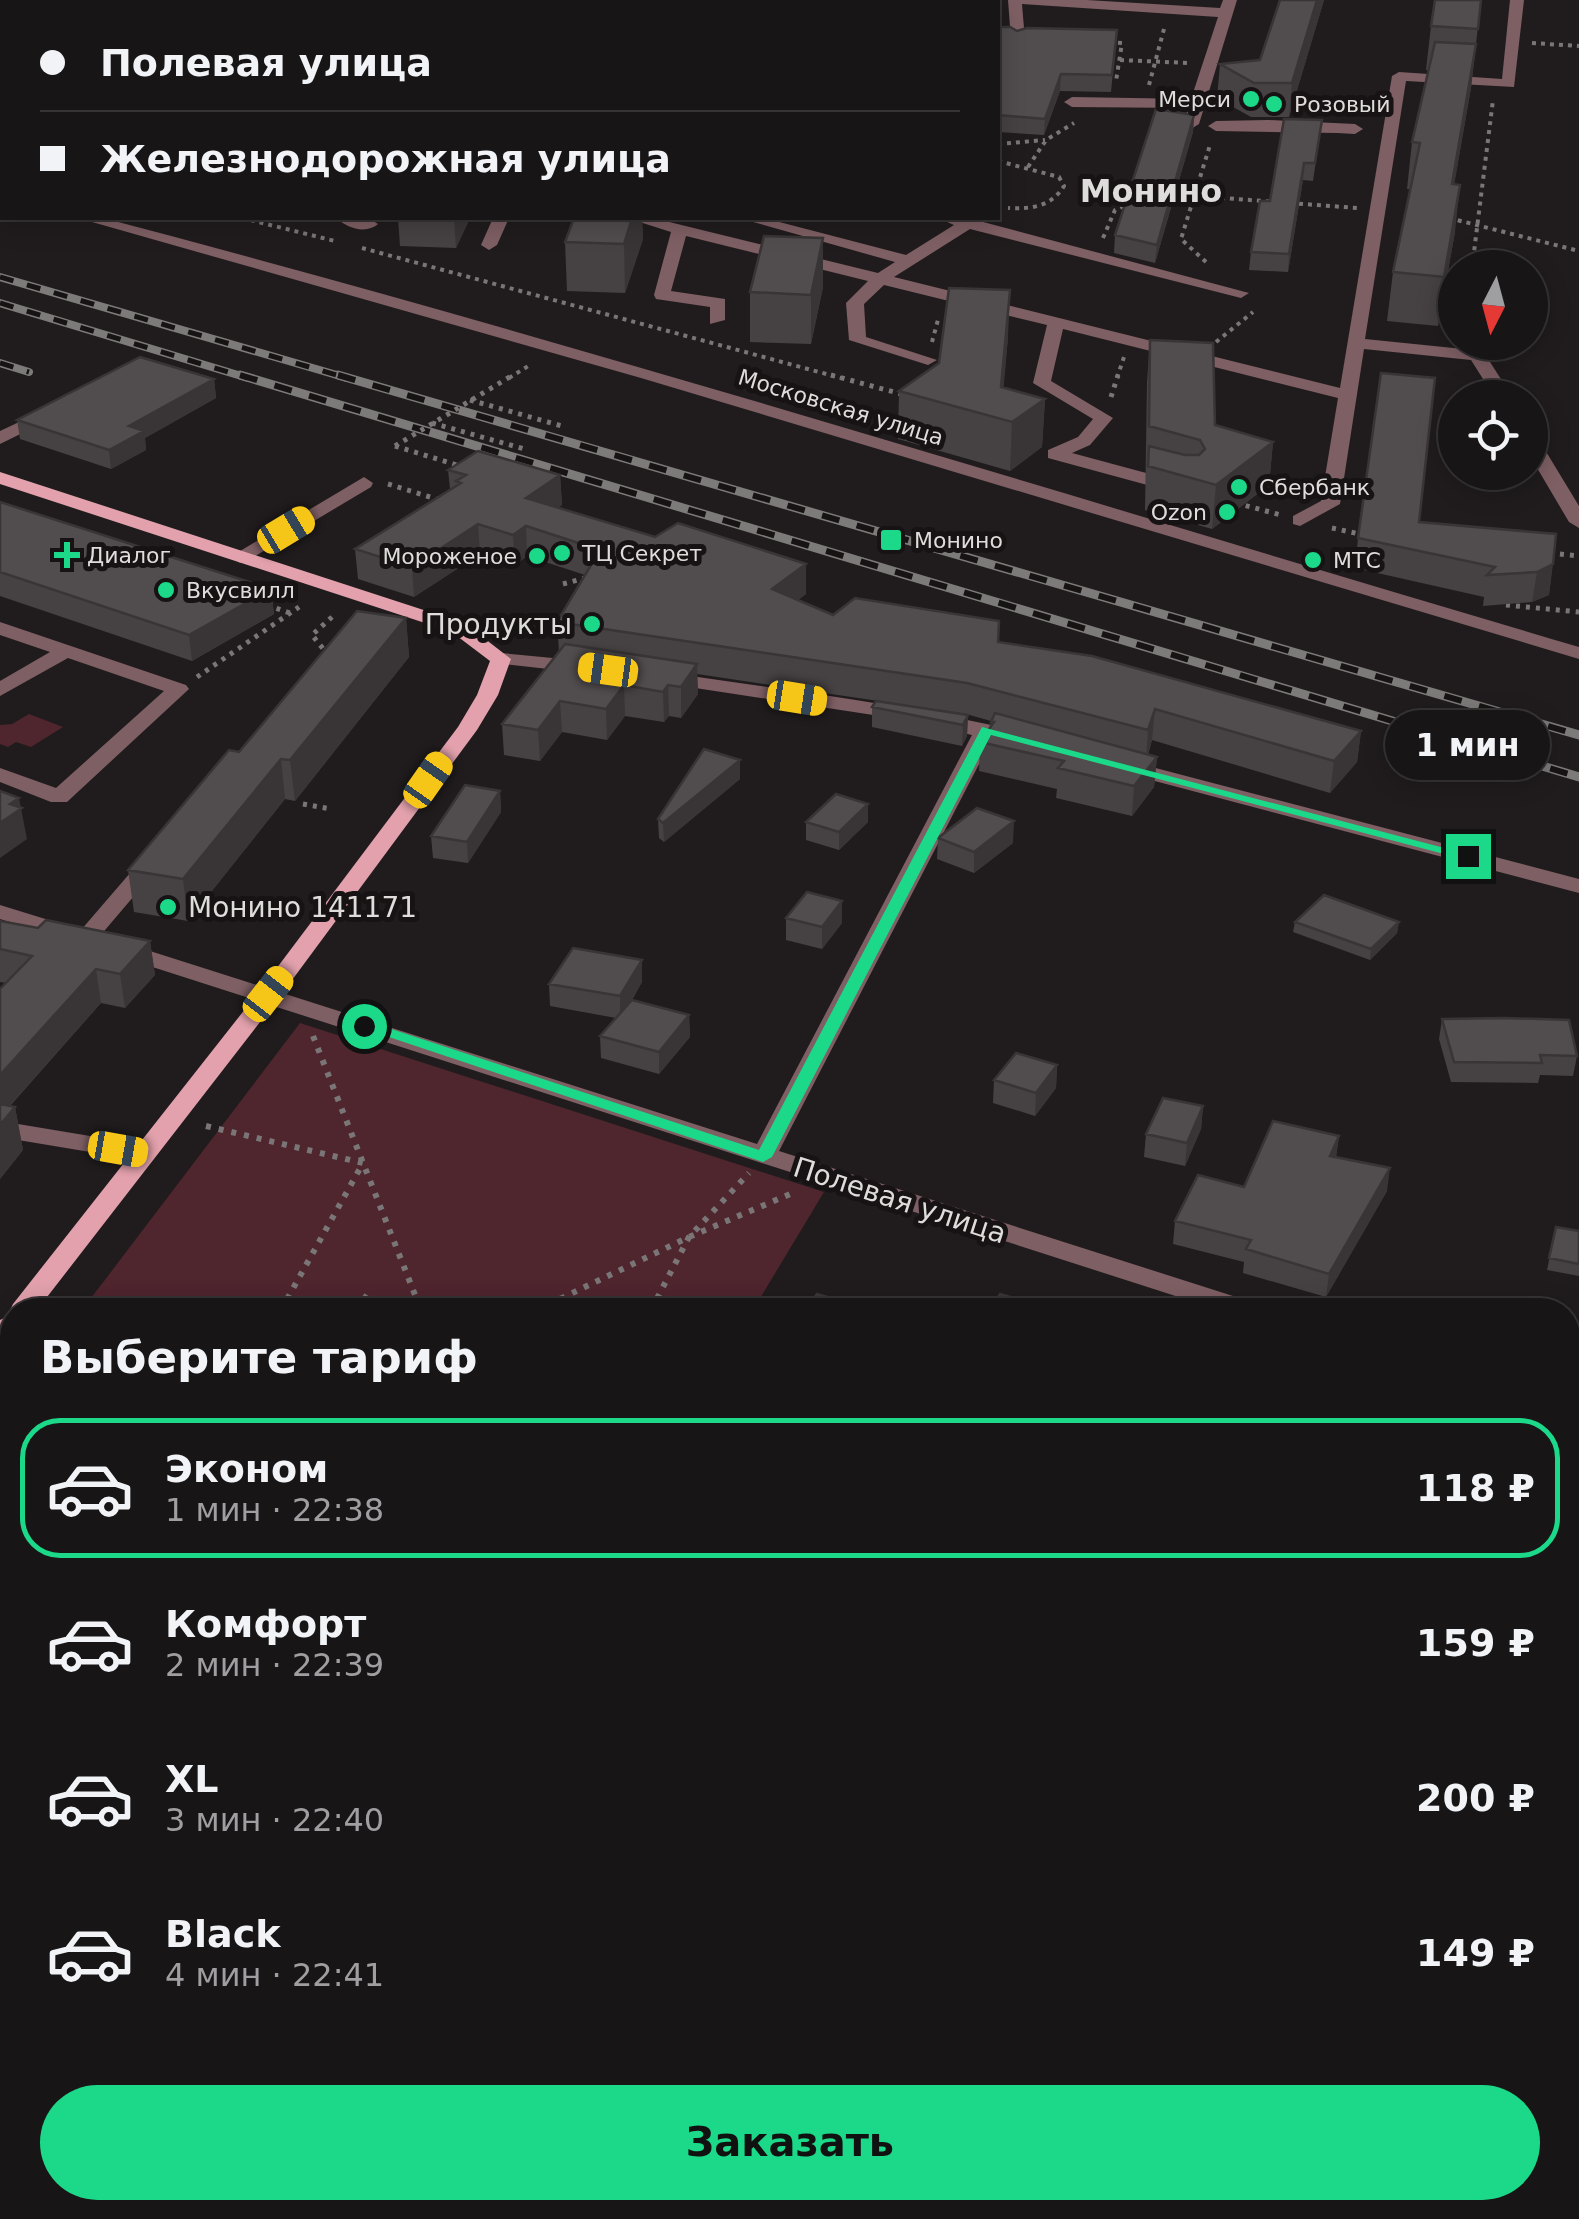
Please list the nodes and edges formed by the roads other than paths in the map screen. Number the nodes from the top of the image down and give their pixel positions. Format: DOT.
graph roads {
  1 [pos="1018,0"];
  2 [pos="1517,0"];
  3 [pos="1228,6"];
  4 [pos="1000,32"];
  5 [pos="1072,102"];
  6 [pos="1198,104"];
  7 [pos="1191,124"];
  8 [pos="1216,126"];
  9 [pos="1355,129"];
  10 [pos="94,220"];
  11 [pos="348,220"];
  12 [pos="500,220"];
  13 [pos="648,220"];
  14 [pos="754,220"];
  15 [pos="955,220"];
  16 [pos="968,223"];
  17 [pos="370,224"];
  18 [pos="680,229"];
  19 [pos="489,246"];
  20 [pos="908,261"];
  21 [pos="880,279"];
  22 [pos="1241,293"];
  23 [pos="716,320"];
  24 [pos="1056,323"];
  25 [pos="1356,344"];
  26 [pos="928,360"];
  27 [pos="1493,380"];
  28 [pos="1348,395"];
  29 [pos="60,408"];
  30 [pos="0,438"];
  31 [pos="1548,470"];
  32 [pos="1,480"];
  33 [pos="364,483"];
  34 [pos="1189,491"];
  35 [pos="1300,520"];
  36 [pos="1579,522"];
  37 [pos="240,557"];
  38 [pos="0,628"];
  39 [pos="1578,651"];
  40 [pos="64,652"];
  41 [pos="495,653"];
  42 [pos="599,669"];
  43 [pos="638,675"];
  44 [pos="0,690"];
  45 [pos="986,730"];
  46 [pos="1036,742"];
  47 [pos="1098,759"];
  48 [pos="0,775"];
  49 [pos="163,849"];
  50 [pos="1579,886"];
  51 [pos="0,912"];
  52 [pos="86,938"];
  53 [pos="280,998"];
  54 [pos="0,1129"];
  55 [pos="144,1153"];
  56 [pos="763,1157"];
  57 [pos="32,1298"];
  58 [pos="1171,1298"];
  1 -- 3 [label="street"];
  1 -- 4 [label="street"];
  2 -- 25 [label="street"];
  3 -- 6 [label="street"];
  5 -- 6 [label="street"];
  6 -- 7 [label="street"];
  8 -- 9 [label="street"];
  10 -- 39 [label="street, Московская улица"];
  11 -- 17 [label="street"];
  12 -- 19 [label="street"];
  13 -- 18 [label="street"];
  14 -- 20 [label="street"];
  15 -- 16 [label="street"];
  16 -- 20 [label="street"];
  16 -- 22 [label="street"];
  18 -- 21 [label="street"];
  18 -- 23 [label="street"];
  20 -- 21 [label="street"];
  21 -- 24 [label="street"];
  21 -- 26 [label="street"];
  24 -- 28 [label="street"];
  24 -- 34 [label="street"];
  25 -- 27 [label="street"];
  25 -- 28 [label="street"];
  28 -- 35 [label="street"];
  29 -- 30 [label="street"];
  31 -- 36 [label="street"];
  32 -- 37 [label="main road"];
  33 -- 37 [label="street"];
  37 -- 41 [label="main road"];
  38 -- 40 [label="street"];
  40 -- 44 [label="street"];
  40 -- 48 [label="street"];
  41 -- 42 [label="street"];
  41 -- 53 [label="main road"];
  43 -- 45 [label="street"];
  45 -- 46 [label="street"];
  45 -- 56 [label="street"];
  47 -- 50 [label="street"];
  49 -- 52 [label="street"];
  51 -- 52 [label="street, Полевая улица"];
  52 -- 53 [label="street, Полевая улица"];
  53 -- 55 [label="main road"];
  53 -- 56 [label="street, Полевая улица"];
  54 -- 55 [label="street"];
  55 -- 57 [label="main road"];
  56 -- 58 [label="street, Полевая улица"];
}
